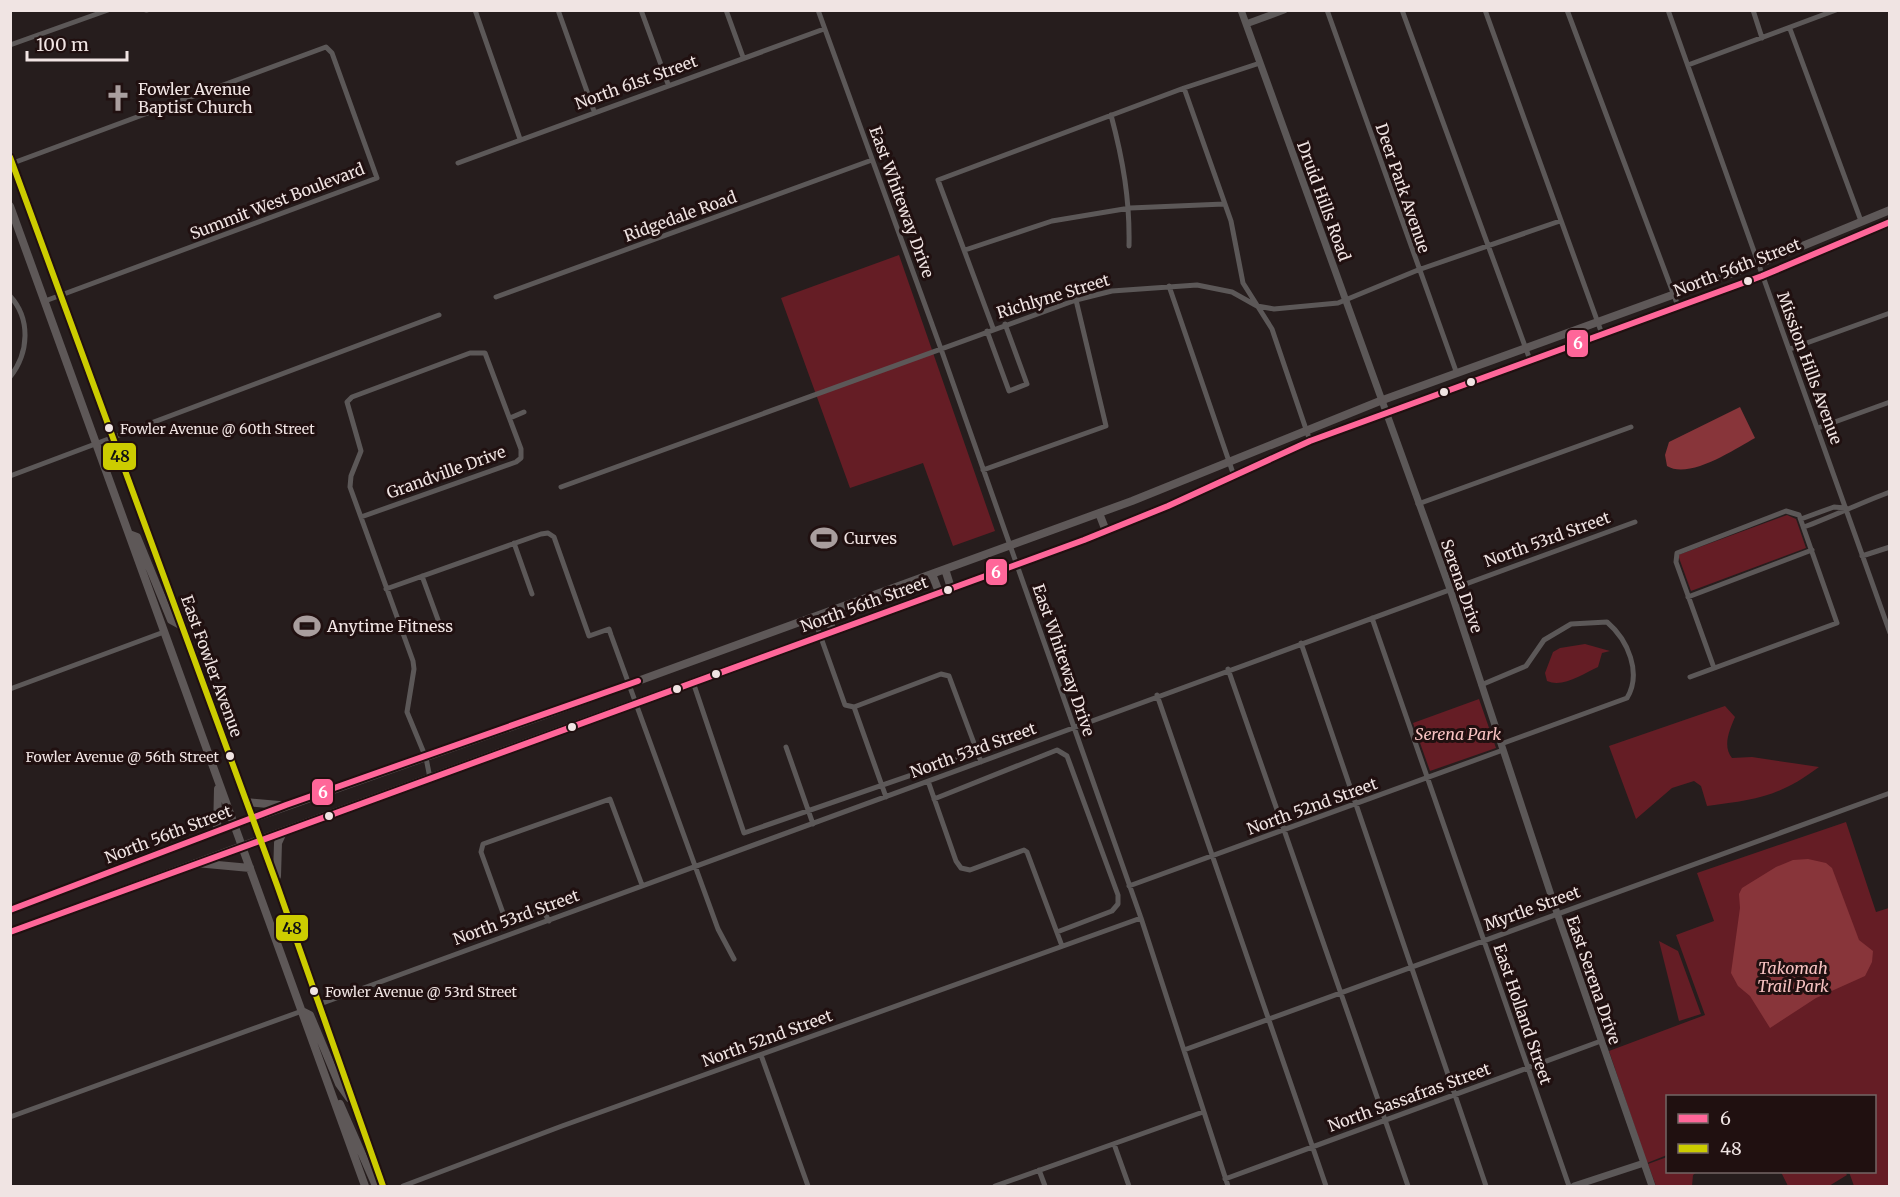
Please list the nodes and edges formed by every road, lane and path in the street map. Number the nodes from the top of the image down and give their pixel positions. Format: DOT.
graph roads {
  1 [pos="108,10"];
  2 [pos="475,10"];
  3 [pos="558,10"];
  4 [pos="641,10"];
  5 [pos="726,10"];
  6 [pos="818,10"];
  7 [pos="1241,10"];
  8 [pos="1284,10"];
  9 [pos="1327,10"];
  10 [pos="1402,10"];
  11 [pos="1485,10"];
  12 [pos="1567,10"];
  13 [pos="1668,10"];
  14 [pos="1753,10"];
  15 [pos="1836,10"];
  16 [pos="1246,24"];
  17 [pos="824,29"];
  18 [pos="1790,29"];
  19 [pos="1762,38"];
  20 [pos="10,45"];
  21 [pos="742,57"];
  22 [pos="1260,63"];
  23 [pos="1688,65"];
  24 [pos="668,84"];
  25 [pos="1184,88"];
  26 [pos="594,111"];
  27 [pos="1111,115"];
  28 [pos="520,139"];
  29 [pos="12,159"];
  30 [pos="872,160"];
  31 [pos="458,162"];
  32 [pos="1224,204"];
  33 [pos="10,206"];
  34 [pos="1130,208"];
  35 [pos="1890,210"];
  36 [pos="1560,220"];
  37 [pos="1861,221"];
  38 [pos="1890,222"];
  39 [pos="1129,246"];
  40 [pos="1489,246"];
  41 [pos="965,250"];
  42 [pos="1758,264"];
  43 [pos="1418,270"];
  44 [pos="1762,276"];
  45 [pos="1169,286"];
  46 [pos="1674,295"];
  47 [pos="10,296"];
  48 [pos="62,296"];
  49 [pos="496,297"];
  50 [pos="1346,299"];
  51 [pos="1076,300"];
  52 [pos="45,302"];
  53 [pos="1257,306"];
  54 [pos="1678,306"];
  55 [pos="1890,313"];
  56 [pos="439,315"];
  57 [pos="1597,323"];
  58 [pos="1005,324"];
  59 [pos="990,330"];
  60 [pos="1602,334"];
  61 [pos="942,349"];
  62 [pos="1526,349"];
  63 [pos="1790,349"];
  64 [pos="1530,360"];
  65 [pos="1457,374"];
  66 [pos="10,377"];
  67 [pos="1380,401"];
  68 [pos="1890,402"];
  69 [pos="524,412"];
  70 [pos="1385,413"];
  71 [pos="510,418"];
  72 [pos="1631,427"];
  73 [pos="1818,428"];
  74 [pos="1306,431"];
  75 [pos="113,439"];
  76 [pos="1310,441"];
  77 [pos="97,446"];
  78 [pos="1229,463"];
  79 [pos="983,470"];
  80 [pos="10,476"];
  81 [pos="1234,476"];
  82 [pos="561,487"];
  83 [pos="1890,492"];
  84 [pos="1418,504"];
  85 [pos="1845,508"];
  86 [pos="1099,513"];
  87 [pos="361,517"];
  88 [pos="1800,519"];
  89 [pos="1635,522"];
  90 [pos="1804,527"];
  91 [pos="1106,531"];
  92 [pos="129,534"];
  93 [pos="514,543"];
  94 [pos="1009,546"];
  95 [pos="1890,547"];
  96 [pos="1812,550"];
  97 [pos="1862,556"];
  98 [pos="1016,564"];
  99 [pos="945,569"];
  100 [pos="932,574"];
  101 [pos="422,576"];
  102 [pos="951,588"];
  103 [pos="386,589"];
  104 [pos="1450,589"];
  105 [pos="939,592"];
  106 [pos="532,594"];
  107 [pos="1688,597"];
  108 [pos="826,613"];
  109 [pos="814,618"];
  110 [pos="1372,618"];
  111 [pos="182,626"];
  112 [pos="441,628"];
  113 [pos="164,632"];
  114 [pos="832,632"];
  115 [pos="1890,633"];
  116 [pos="820,636"];
  117 [pos="1301,643"];
  118 [pos="1714,668"];
  119 [pos="1228,669"];
  120 [pos="1690,677"];
  121 [pos="693,682"];
  122 [pos="629,685"];
  123 [pos="1481,685"];
  124 [pos="10,689"];
  125 [pos="1157,695"];
  126 [pos="636,703"];
  127 [pos="854,707"];
  128 [pos="1073,727"];
  129 [pos="786,747"];
  130 [pos="1502,747"];
  131 [pos="978,752"];
  132 [pos="426,758"];
  133 [pos="981,762"];
  134 [pos="1428,778"];
  135 [pos="431,779"];
  136 [pos="217,780"];
  137 [pos="928,781"];
  138 [pos="1512,782"];
  139 [pos="881,784"];
  140 [pos="1890,793"];
  141 [pos="886,797"];
  142 [pos="934,799"];
  143 [pos="246,802"];
  144 [pos="1356,804"];
  145 [pos="286,805"];
  146 [pos="808,811"];
  147 [pos="252,818"];
  148 [pos="813,824"];
  149 [pos="234,825"];
  150 [pos="1285,829"];
  151 [pos="217,832"];
  152 [pos="283,832"];
  153 [pos="260,840"];
  154 [pos="242,846"];
  155 [pos="1213,855"];
  156 [pos="196,863"];
  157 [pos="695,866"];
  158 [pos="250,868"];
  159 [pos="277,885"];
  160 [pos="642,885"];
  161 [pos="1129,886"];
  162 [pos="10,910"];
  163 [pos="1557,913"];
  164 [pos="1141,918"];
  165 [pos="549,921"];
  166 [pos="10,932"];
  167 [pos="1057,932"];
  168 [pos="1483,940"];
  169 [pos="1062,946"];
  170 [pos="734,959"];
  171 [pos="1411,966"];
  172 [pos="1341,992"];
  173 [pos="320,1004"];
  174 [pos="302,1011"];
  175 [pos="1268,1019"];
  176 [pos="1601,1041"];
  177 [pos="1184,1050"];
  178 [pos="760,1055"];
  179 [pos="1528,1068"];
  180 [pos="330,1088"];
  181 [pos="1455,1094"];
  182 [pos="355,1106"];
  183 [pos="1203,1112"];
  184 [pos="10,1117"];
  185 [pos="1385,1121"];
  186 [pos="1114,1144"];
  187 [pos="1312,1147"];
  188 [pos="1644,1163"];
  189 [pos="1039,1170"];
  190 [pos="1225,1179"];
  191 [pos="365,1186"];
  192 [pos="376,1186"];
  193 [pos="383,1186"];
  194 [pos="403,1186"];
  195 [pos="808,1186"];
  196 [pos="994,1186"];
  197 [pos="1045,1186"];
  198 [pos="1129,1186"];
  199 [pos="1228,1186"];
  200 [pos="1326,1186"];
  201 [pos="1408,1186"];
  202 [pos="1486,1186"];
  203 [pos="1569,1186"];
  204 [pos="1574,1186"];
  205 [pos="1652,1186"];
  1 -- 20 [label="street"];
  2 -- 28 [label="street"];
  3 -- 26 [label="street"];
  4 -- 24 [label="street"];
  5 -- 21 [label="street"];
  6 -- 17 [label="street, East Whiteway Drive"];
  7 -- 16 [label="street, Druid Hills Road"];
  8 -- 16 [label="street"];
  9 -- 43 [label="street, Deer Park Avenue"];
  10 -- 40 [label="street"];
  11 -- 36 [label="street"];
  12 -- 46 [label="street"];
  13 -- 23 [label="street, Mission Hills Avenue"];
  14 -- 19 [label="street"];
  15 -- 18 [label="street"];
  16 -- 22 [label="street, Druid Hills Road"];
  17 -- 21 [label="street, North 61st Street"];
  17 -- 30 [label="street, East Whiteway Drive"];
  18 -- 19 [label="street"];
  18 -- 37 [label="street"];
  19 -- 23 [label="street"];
  21 -- 24 [label="street, North 61st Street"];
  22 -- 25 [label="street"];
  22 -- 50 [label="street, Druid Hills Road"];
  23 -- 42 [label="street, Mission Hills Avenue"];
  24 -- 26 [label="street, North 61st Street"];
  25 -- 27 [label="street"];
  25 -- 32 [label="street"];
  26 -- 28 [label="street, North 61st Street"];
  27 -- 34 [label="street"];
  27 -- 41 [label="street"];
  28 -- 31 [label="street, North 61st Street"];
  29 -- 48 [label="main road, East Fowler Avenue"];
  29 -- 48 [label="street, Summit West Boulevard"];
  30 -- 49 [label="street, Ridgedale Road"];
  30 -- 61 [label="street, East Whiteway Drive"];
  32 -- 34 [label="street"];
  32 -- 53 [label="street"];
  33 -- 52 [label="main road, East Fowler Avenue"];
  34 -- 39 [label="street"];
  34 -- 41 [label="street"];
  35 -- 37 [label="main road, North 56th Street"];
  36 -- 40 [label="street, Richlyne Street"];
  36 -- 57 [label="street"];
  37 -- 42 [label="main road, North 56th Street"];
  38 -- 44 [label="main road, North 56th Street"];
  40 -- 43 [label="street, Richlyne Street"];
  40 -- 62 [label="street"];
  41 -- 59 [label="street"];
  42 -- 44 [label="street, Mission Hills Avenue"];
  42 -- 46 [label="main road, North 56th Street"];
  43 -- 50 [label="street, Richlyne Street"];
  43 -- 65 [label="street, Deer Park Avenue"];
  44 -- 54 [label="main road, North 56th Street"];
  44 -- 63 [label="street, Mission Hills Avenue"];
  45 -- 51 [label="street, Richlyne Street"];
  45 -- 53 [label="street, Richlyne Street"];
  45 -- 78 [label="street"];
  46 -- 54 [label="street"];
  46 -- 57 [label="main road, North 56th Street"];
  47 -- 66 [label="street"];
  48 -- 52 [label="street, Summit West Boulevard"];
  48 -- 75 [label="main road, East Fowler Avenue"];
  50 -- 53 [label="street, Richlyne Street"];
  50 -- 67 [label="street, Druid Hills Road"];
  51 -- 58 [label="street, Richlyne Street"];
  51 -- 79 [label="street"];
  52 -- 77 [label="main road, East Fowler Avenue"];
  53 -- 74 [label="street"];
  54 -- 60 [label="main road, North 56th Street"];
  55 -- 63 [label="street"];
  56 -- 75 [label="street"];
  57 -- 60 [label="street"];
  57 -- 62 [label="main road, North 56th Street"];
  58 -- 59 [label="street, Richlyne Street"];
  58 -- 59 [label="street"];
  59 -- 61 [label="street, Richlyne Street"];
  60 -- 64 [label="main road, North 56th Street"];
  61 -- 79 [label="street, East Whiteway Drive"];
  61 -- 82 [label="street, Richlyne Street"];
  62 -- 64 [label="street"];
  62 -- 65 [label="main road, North 56th Street"];
  63 -- 73 [label="street, Mission Hills Avenue"];
  64 -- 70 [label="main road, North 56th Street"];
  65 -- 67 [label="main road, North 56th Street"];
  67 -- 70 [label="street, Serena Drive"];
  67 -- 74 [label="main road, North 56th Street"];
  68 -- 73 [label="street"];
  69 -- 71 [label="street"];
  70 -- 76 [label="main road, North 56th Street"];
  70 -- 84 [label="street, Serena Drive"];
  71 -- 87 [label="street, Grandville Drive"];
  71 -- 87 [label="street, Grandville Drive"];
  72 -- 84 [label="street"];
  73 -- 85 [label="street, Mission Hills Avenue"];
  74 -- 76 [label="street"];
  74 -- 78 [label="main road, North 56th Street"];
  75 -- 77 [label="street"];
  75 -- 111 [label="main road, East Fowler Avenue"];
  76 -- 81 [label="main road, North 56th Street"];
  77 -- 80 [label="street"];
  77 -- 92 [label="main road, East Fowler Avenue"];
  78 -- 81 [label="street"];
  78 -- 86 [label="main road, North 56th Street"];
  79 -- 94 [label="street, East Whiteway Drive"];
  81 -- 91 [label="main road, North 56th Street"];
  83 -- 85 [label="street"];
  84 -- 104 [label="street, Serena Drive"];
  85 -- 88 [label="street"];
  85 -- 90 [label="street"];
  85 -- 97 [label="street, Mission Hills Avenue"];
  86 -- 91 [label="main road"];
  86 -- 94 [label="main road, North 56th Street"];
  87 -- 103 [label="street, Grandville Drive"];
  88 -- 90 [label="street"];
  88 -- 107 [label="street"];
  89 -- 104 [label="street, North 53rd Street"];
  90 -- 96 [label="street"];
  91 -- 98 [label="main road, North 56th Street"];
  92 -- 111 [label="main road"];
  92 -- 113 [label="main road, East Fowler Avenue"];
  93 -- 101 [label="street"];
  93 -- 106 [label="street"];
  93 -- 122 [label="street"];
  94 -- 98 [label="street, East Whiteway Drive"];
  94 -- 99 [label="main road, North 56th Street"];
  95 -- 97 [label="street"];
  96 -- 107 [label="street"];
  96 -- 118 [label="street"];
  97 -- 115 [label="street, Mission Hills Avenue"];
  98 -- 102 [label="main road, North 56th Street"];
  98 -- 128 [label="street, East Whiteway Drive"];
  99 -- 100 [label="main road, North 56th Street"];
  99 -- 102 [label="main road"];
  100 -- 105 [label="main road"];
  100 -- 108 [label="main road, North 56th Street"];
  101 -- 103 [label="street"];
  101 -- 112 [label="street"];
  102 -- 105 [label="main road, North 56th Street"];
  103 -- 132 [label="street, Grandville Drive"];
  104 -- 110 [label="street, North 53rd Street"];
  104 -- 123 [label="street, Serena Drive"];
  105 -- 114 [label="main road, North 56th Street"];
  107 -- 118 [label="street"];
  108 -- 109 [label="main road, North 56th Street"];
  108 -- 114 [label="main road"];
  109 -- 116 [label="street"];
  109 -- 122 [label="main road, North 56th Street"];
  110 -- 117 [label="street, North 53rd Street"];
  110 -- 134 [label="street, East Holland Street"];
  111 -- 143 [label="main road, East Fowler Avenue"];
  113 -- 124 [label="street"];
  113 -- 136 [label="main road, East Fowler Avenue"];
  114 -- 116 [label="main road, North 56th Street"];
  116 -- 121 [label="main road, North 56th Street"];
  116 -- 127 [label="street"];
  117 -- 119 [label="street, North 53rd Street"];
  117 -- 144 [label="street"];
  118 -- 120 [label="street"];
  119 -- 125 [label="street, North 53rd Street"];
  119 -- 150 [label="street"];
  121 -- 126 [label="main road, North 56th Street"];
  121 -- 146 [label="street"];
  122 -- 126 [label="street"];
  122 -- 132 [label="main road, North 56th Street"];
  123 -- 130 [label="street, Serena Drive"];
  123 -- 130 [label="street, North 52nd Street"];
  125 -- 128 [label="street, North 53rd Street"];
  125 -- 155 [label="street"];
  126 -- 135 [label="main road, North 56th Street"];
  126 -- 157 [label="street"];
  127 -- 131 [label="street"];
  127 -- 139 [label="street"];
  128 -- 133 [label="street, North 53rd Street"];
  128 -- 161 [label="street, East Whiteway Drive"];
  129 -- 146 [label="street"];
  130 -- 134 [label="street, North 52nd Street"];
  130 -- 138 [label="street, Serena Drive"];
  131 -- 133 [label="street"];
  131 -- 139 [label="street"];
  132 -- 135 [label="street, Grandville Drive"];
  132 -- 145 [label="main road, North 56th Street"];
  133 -- 137 [label="street, North 53rd Street"];
  134 -- 144 [label="street, North 52nd Street"];
  134 -- 168 [label="street, East Holland Street"];
  135 -- 152 [label="main road, North 56th Street"];
  136 -- 149 [label="main road, East Fowler Avenue"];
  136 -- 151 [label="main road"];
  137 -- 141 [label="street, North 53rd Street"];
  137 -- 142 [label="street"];
  138 -- 163 [label="street, East Serena Drive"];
  139 -- 141 [label="street"];
  139 -- 146 [label="street"];
  140 -- 163 [label="street, Myrtle Street"];
  141 -- 148 [label="street, North 53rd Street"];
  142 -- 167 [label="street"];
  142 -- 167 [label="street"];
  143 -- 145 [label="main road"];
  143 -- 147 [label="main road, East Fowler Avenue"];
  144 -- 150 [label="street, North 52nd Street"];
  144 -- 171 [label="street"];
  145 -- 147 [label="main road, North 56th Street"];
  146 -- 148 [label="street"];
  147 -- 149 [label="main road, North 56th Street"];
  147 -- 153 [label="main road, East Fowler Avenue"];
  148 -- 157 [label="street, North 53rd Street"];
  149 -- 151 [label="main road, North 56th Street"];
  149 -- 154 [label="main road, East Fowler Avenue"];
  150 -- 155 [label="street, North 52nd Street"];
  150 -- 172 [label="street"];
  151 -- 162 [label="main road, North 56th Street"];
  152 -- 153 [label="main road, North 56th Street"];
  152 -- 159 [label="main road"];
  153 -- 154 [label="main road, North 56th Street"];
  153 -- 159 [label="main road, East Fowler Avenue"];
  154 -- 156 [label="main road, North 56th Street"];
  154 -- 158 [label="main road, East Fowler Avenue"];
  155 -- 161 [label="street, North 52nd Street"];
  155 -- 175 [label="street"];
  156 -- 158 [label="main road"];
  156 -- 166 [label="main road, North 56th Street"];
  157 -- 160 [label="street, North 53rd Street"];
  157 -- 170 [label="street"];
  158 -- 174 [label="main road, East Fowler Avenue"];
  159 -- 173 [label="main road, East Fowler Avenue"];
  160 -- 165 [label="street, North 53rd Street"];
  160 -- 165 [label="street"];
  161 -- 164 [label="street, East Whiteway Drive"];
  163 -- 168 [label="street, Myrtle Street"];
  163 -- 176 [label="street, East Serena Drive"];
  164 -- 169 [label="street, North 52nd Street"];
  164 -- 177 [label="street, East Whiteway Drive"];
  165 -- 173 [label="street, North 53rd Street"];
  167 -- 169 [label="street"];
  168 -- 171 [label="street, Myrtle Street"];
  168 -- 179 [label="street, East Holland Street"];
  169 -- 178 [label="street, North 52nd Street"];
  171 -- 172 [label="street, Myrtle Street"];
  171 -- 181 [label="street"];
  172 -- 175 [label="street, Myrtle Street"];
  172 -- 185 [label="street"];
  173 -- 182 [label="main road, East Fowler Avenue"];
  174 -- 180 [label="main road, East Fowler Avenue"];
  174 -- 182 [label="main road"];
  174 -- 184 [label="street"];
  175 -- 177 [label="street, Myrtle Street"];
  175 -- 187 [label="street"];
  176 -- 179 [label="street, North Sassafras Street"];
  176 -- 188 [label="street, East Serena Drive"];
  177 -- 183 [label="street, East Whiteway Drive"];
  178 -- 194 [label="street, North 52nd Street"];
  178 -- 195 [label="street"];
  179 -- 181 [label="street, North Sassafras Street"];
  179 -- 203 [label="street, East Holland Street"];
  180 -- 191 [label="main road, East Fowler Avenue"];
  180 -- 192 [label="main road"];
  181 -- 185 [label="street, North Sassafras Street"];
  181 -- 202 [label="street"];
  182 -- 193 [label="main road, East Fowler Avenue"];
  183 -- 186 [label="street"];
  183 -- 190 [label="street, East Whiteway Drive"];
  185 -- 187 [label="street, North Sassafras Street"];
  185 -- 201 [label="street"];
  186 -- 189 [label="street"];
  186 -- 198 [label="street"];
  187 -- 190 [label="street, North Sassafras Street"];
  187 -- 200 [label="street"];
  188 -- 204 [label="street"];
  188 -- 205 [label="street, East Serena Drive"];
  189 -- 196 [label="street"];
  189 -- 197 [label="street"];
  190 -- 199 [label="street, East Whiteway Drive"];
}
